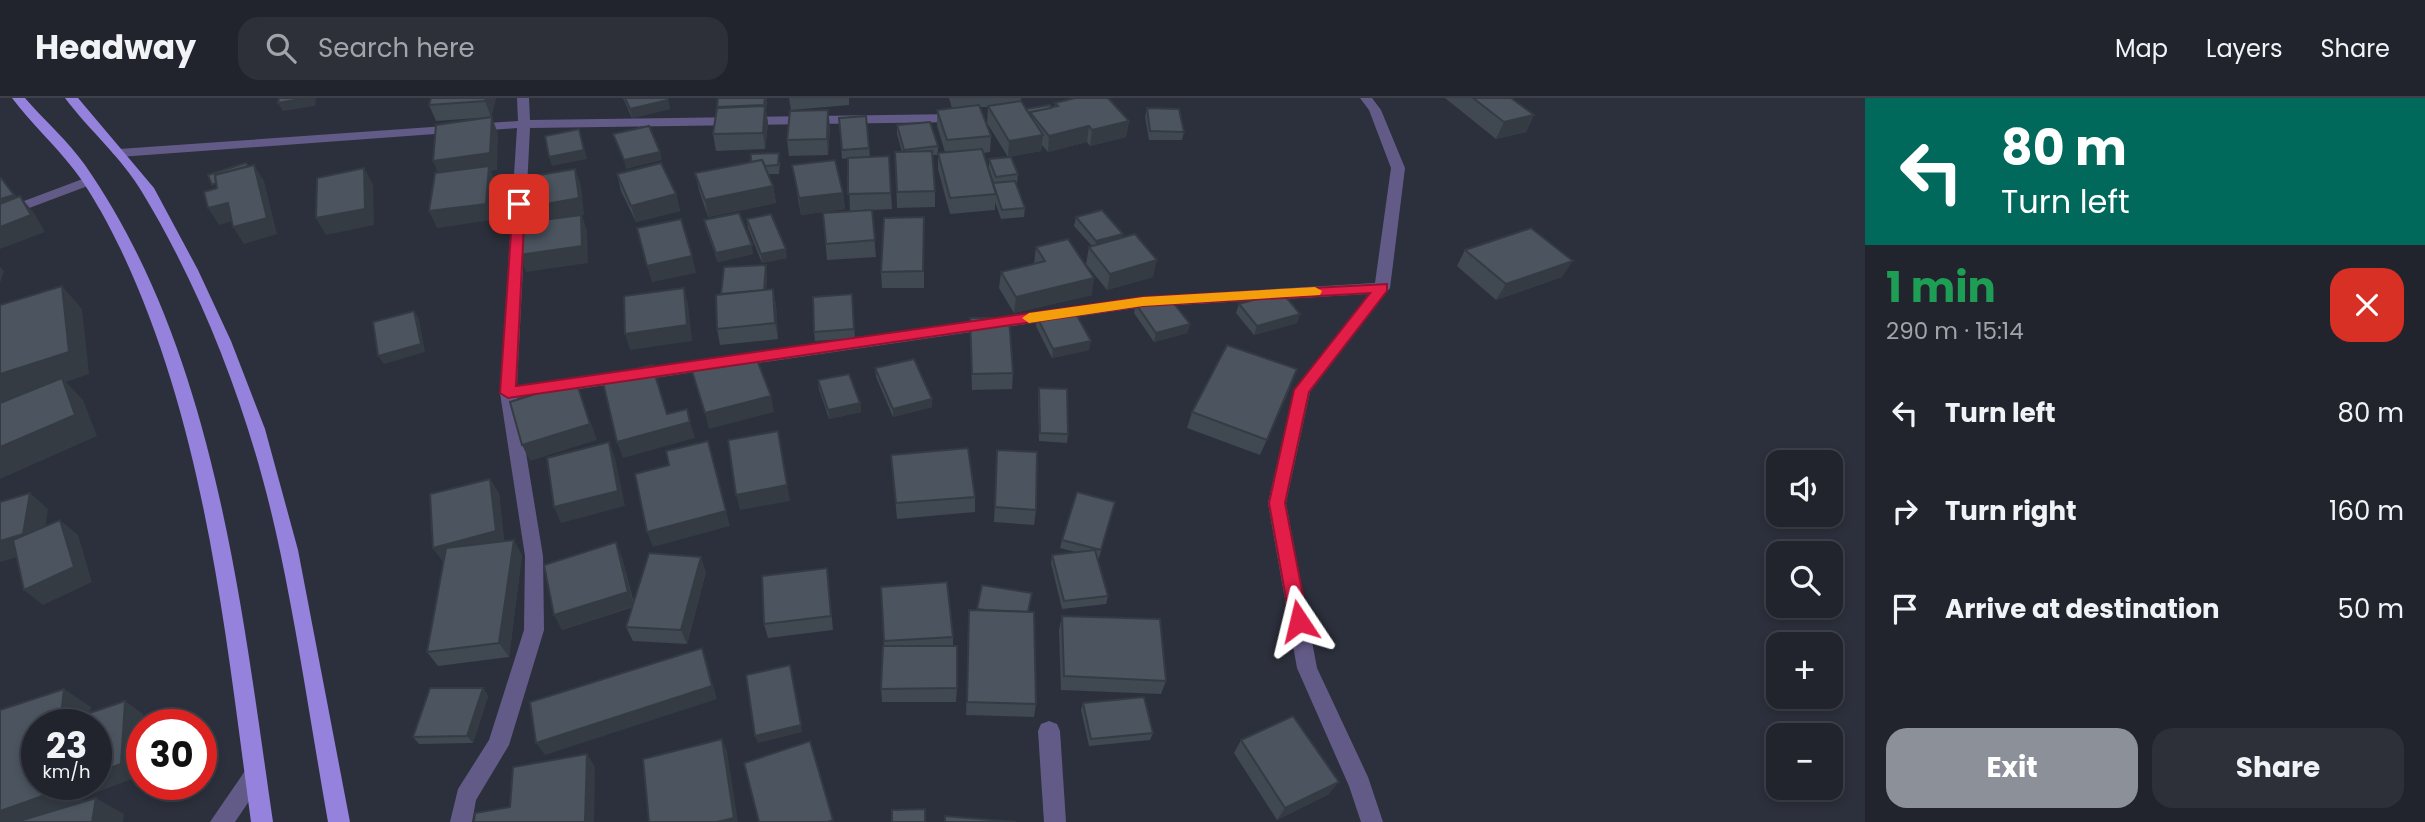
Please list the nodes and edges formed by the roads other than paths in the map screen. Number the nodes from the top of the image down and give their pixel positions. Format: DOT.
graph roads {
  1 [pos="18,98"];
  2 [pos="71,98"];
  3 [pos="523,98"];
  4 [pos="1366,98"];
  5 [pos="966,117"];
  6 [pos="524,124"];
  7 [pos="119,153"];
  8 [pos="88,181"];
  9 [pos="0,215"];
  10 [pos="1382,288"];
  11 [pos="508,393"];
  12 [pos="1049,731"];
  13 [pos="255,776"];
  14 [pos="221,822"];
  15 [pos="262,822"];
  16 [pos="339,822"];
  17 [pos="461,822"];
  18 [pos="1055,822"];
  19 [pos="1372,822"];
  1 -- 8 [label="main road"];
  2 -- 7 [label="main road"];
  3 -- 6 [label="street"];
  4 -- 10 [label="street"];
  5 -- 6 [label="street"];
  6 -- 7 [label="street"];
  6 -- 11 [label="street"];
  7 -- 16 [label="main road"];
  8 -- 9 [label="street"];
  8 -- 13 [label="main road"];
  10 -- 11 [label="street"];
  10 -- 19 [label="street"];
  11 -- 17 [label="street"];
  12 -- 18 [label="street"];
  13 -- 14 [label="street"];
  13 -- 15 [label="main road"];
}
